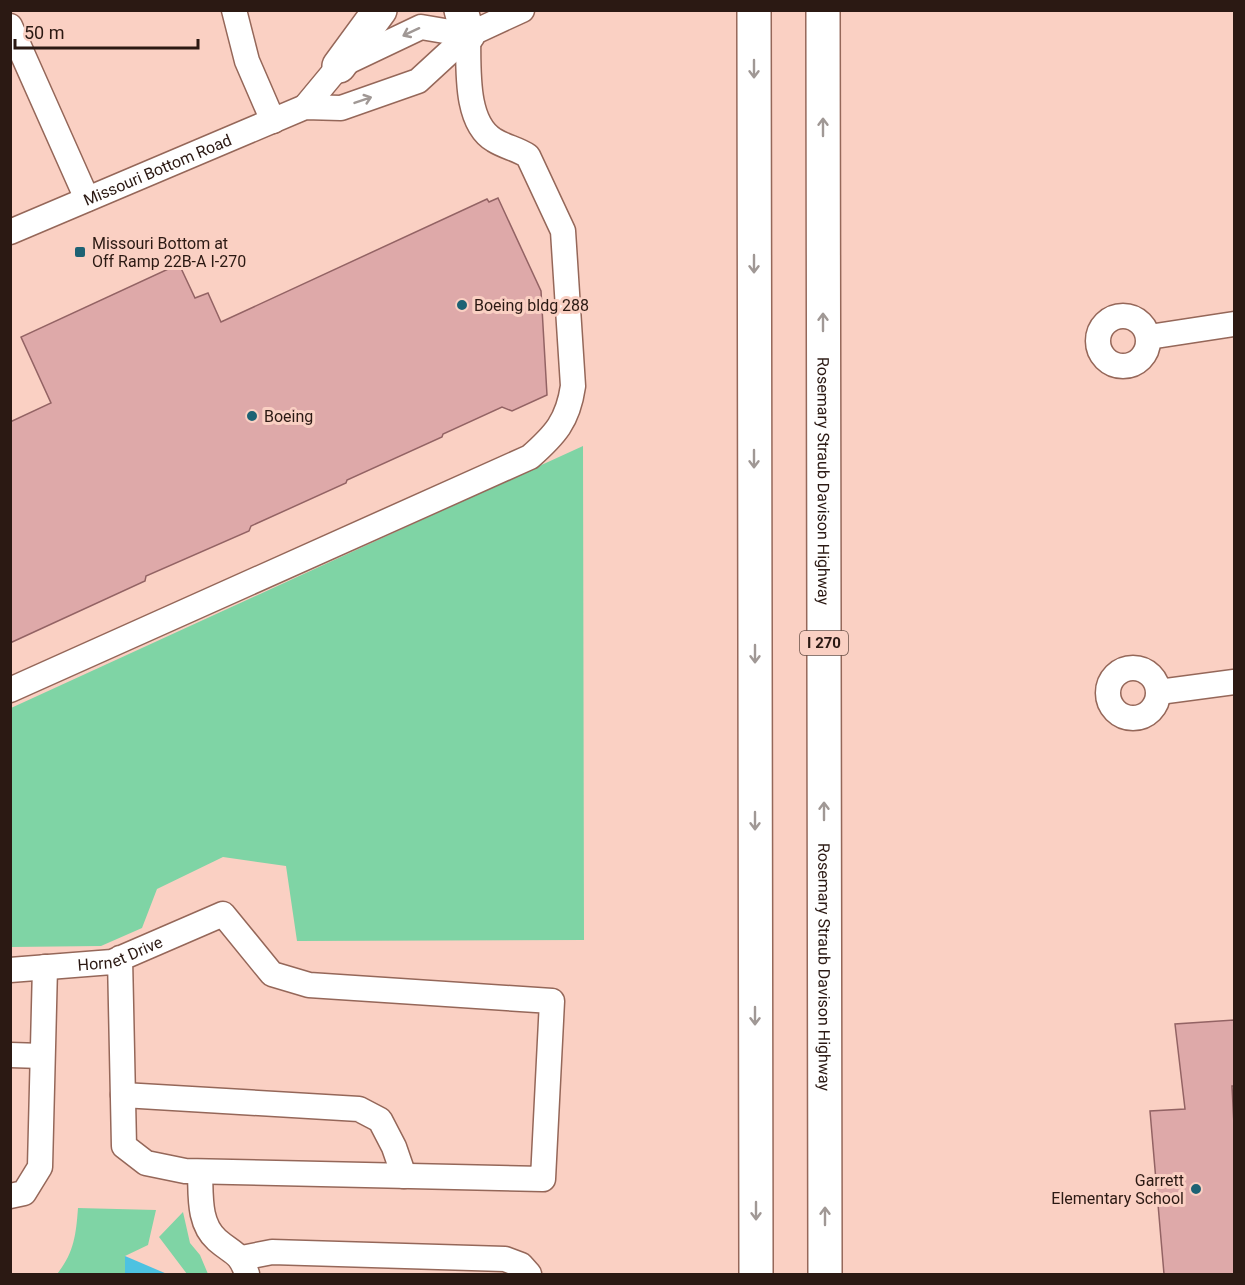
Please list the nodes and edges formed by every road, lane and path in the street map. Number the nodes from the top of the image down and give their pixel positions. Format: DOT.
graph roads {
  1 [pos="234,10"];
  2 [pos="380,10"];
  3 [pos="522,10"];
  4 [pos="754,10"];
  5 [pos="823,10"];
  6 [pos="464,23"];
  7 [pos="10,26"];
  8 [pos="339,66"];
  9 [pos="305,107"];
  10 [pos="273,121"];
  11 [pos="87,199"];
  12 [pos="10,232"];
  13 [pos="1234,324"];
  14 [pos="1149,337"];
  15 [pos="1234,682"];
  16 [pos="10,690"];
  17 [pos="1159,692"];
  18 [pos="120,958"];
  19 [pos="45,967"];
  20 [pos="10,970"];
  21 [pos="10,1055"];
  22 [pos="42,1056"];
  23 [pos="123,1095"];
  24 [pos="200,1172"];
  25 [pos="404,1176"];
  26 [pos="10,1196"];
  27 [pos="244,1266"];
  28 [pos="529,1275"];
  29 [pos="756,1275"];
  30 [pos="825,1275"];
  1 -- 10 [label="street"];
  2 -- 8 [label="highway"];
  3 -- 6 [label="street, Missouri Bottom Road"];
  4 -- 29 [label="highway, one-way"];
  30 -- 5 [label="highway, Rosemary Straub Davison Highway / I 270, one-way"];
  6 -- 8 [label="street, Missouri Bottom Road, one-way"];
  9 -- 6 [label="street, Missouri Bottom Road, one-way"];
  6 -- 16 [label="street"];
  7 -- 11 [label="street"];
  8 -- 9 [label="street, Missouri Bottom Road"];
  9 -- 10 [label="street, Missouri Bottom Road"];
  10 -- 11 [label="street, Missouri Bottom Road"];
  11 -- 12 [label="street, Missouri Bottom Road"];
  13 -- 14 [label="street"];
  15 -- 17 [label="street"];
  18 -- 19 [label="street, Hornet Drive"];
  18 -- 23 [label="street"];
  18 -- 25 [label="street, Hornet Drive"];
  19 -- 20 [label="street, Hornet Drive"];
  19 -- 22 [label="street"];
  21 -- 22 [label="street"];
  22 -- 26 [label="street"];
  23 -- 24 [label="street"];
  23 -- 25 [label="street"];
  24 -- 25 [label="street"];
  24 -- 27 [label="street"];
  27 -- 28 [label="street"];
}
